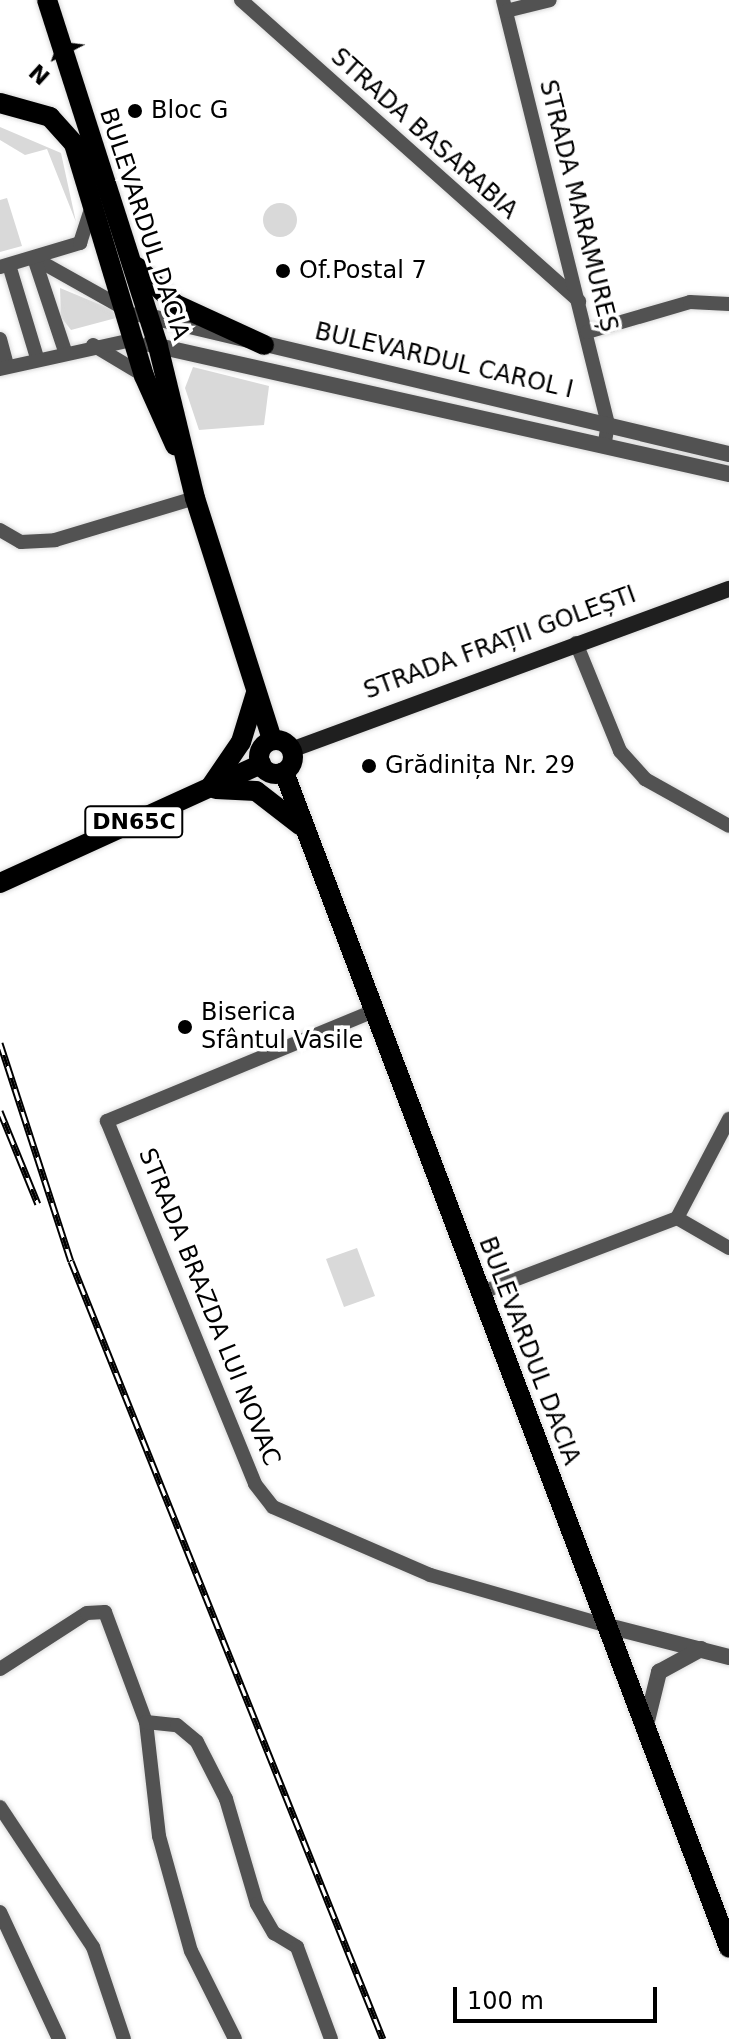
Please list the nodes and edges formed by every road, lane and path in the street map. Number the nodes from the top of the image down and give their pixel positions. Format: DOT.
graph roads {
  1 [pos="47,0"];
  2 [pos="241,0"];
  3 [pos="550,0"];
  4 [pos="505,5"];
  5 [pos="73,91"];
  6 [pos="0,103"];
  7 [pos="50,117"];
  8 [pos="92,204"];
  9 [pos="127,254"];
  10 [pos="34,258"];
  11 [pos="4,266"];
  12 [pos="579,301"];
  13 [pos="729,304"];
  14 [pos="123,308"];
  15 [pos="148,317"];
  16 [pos="587,332"];
  17 [pos="0,339"];
  18 [pos="132,340"];
  19 [pos="92,345"];
  20 [pos="264,345"];
  21 [pos="158,346"];
  22 [pos="65,351"];
  23 [pos="37,358"];
  24 [pos="4,368"];
  25 [pos="144,376"];
  26 [pos="608,423"];
  27 [pos="605,441"];
  28 [pos="729,454"];
  29 [pos="186,466"];
  30 [pos="729,474"];
  31 [pos="195,498"];
  32 [pos="0,530"];
  33 [pos="729,589"];
  34 [pos="576,643"];
  35 [pos="256,693"];
  36 [pos="272,740"];
  37 [pos="291,750"];
  38 [pos="261,764"];
  39 [pos="284,772"];
  40 [pos="208,789"];
  41 [pos="729,826"];
  42 [pos="305,830"];
  43 [pos="0,883"];
  44 [pos="374,1011"];
  45 [pos="729,1119"];
  46 [pos="677,1218"];
  47 [pos="729,1248"];
  48 [pos="480,1293"];
  49 [pos="604,1625"];
  50 [pos="701,1649"];
  51 [pos="729,1657"];
  52 [pos="0,1669"];
  53 [pos="146,1722"];
  54 [pos="645,1730"];
  55 [pos="0,1807"];
  56 [pos="0,1912"];
  57 [pos="729,1948"];
  58 [pos="59,2039"];
  59 [pos="124,2039"];
  60 [pos="235,2039"];
  61 [pos="331,2039"];
  1 -- 5 [label="main road, BULEVARDUL DACIA"];
  2 -- 12 [label="street, STRADA BASARABIA"];
  3 -- 4 [label="street"];
  4 -- 12 [label="street, STRADA MARAMUREȘ"];
  5 -- 7 [label="main road"];
  5 -- 9 [label="main road, BULEVARDUL DACIA"];
  6 -- 7 [label="main road"];
  7 -- 8 [label="main road, BULEVARDUL DACIA"];
  8 -- 10 [label="street"];
  8 -- 14 [label="main road, BULEVARDUL DACIA"];
  9 -- 15 [label="main road, BULEVARDUL DACIA"];
  9 -- 20 [label="main road"];
  10 -- 11 [label="street"];
  10 -- 14 [label="street"];
  10 -- 22 [label="street"];
  11 -- 23 [label="street"];
  12 -- 16 [label="street, STRADA MARAMUREȘ"];
  13 -- 16 [label="street"];
  14 -- 15 [label="street, BULEVARDUL CAROL I"];
  14 -- 18 [label="main road, BULEVARDUL DACIA"];
  15 -- 20 [label="street, BULEVARDUL CAROL I"];
  15 -- 21 [label="main road, BULEVARDUL DACIA"];
  16 -- 26 [label="street, STRADA MARAMUREȘ"];
  17 -- 24 [label="street"];
  18 -- 19 [label="street"];
  18 -- 21 [label="street, BULEVARDUL CAROL I"];
  18 -- 25 [label="main road, BULEVARDUL DACIA"];
  19 -- 22 [label="street"];
  19 -- 25 [label="street"];
  20 -- 26 [label="street, BULEVARDUL CAROL I"];
  21 -- 27 [label="street, BULEVARDUL CAROL I"];
  21 -- 29 [label="main road, BULEVARDUL DACIA"];
  22 -- 23 [label="street"];
  23 -- 24 [label="street"];
  25 -- 29 [label="main road, BULEVARDUL DACIA"];
  26 -- 27 [label="street"];
  26 -- 28 [label="street, BULEVARDUL CAROL I"];
  27 -- 30 [label="street, BULEVARDUL CAROL I"];
  29 -- 31 [label="main road, BULEVARDUL DACIA"];
  31 -- 32 [label="street"];
  31 -- 35 [label="main road, BULEVARDUL DACIA"];
  33 -- 34 [label="main road, STRADA FRAȚII GOLEȘTI"];
  34 -- 37 [label="main road, STRADA FRAȚII GOLEȘTI"];
  34 -- 41 [label="street"];
  35 -- 36 [label="main road, BULEVARDUL DACIA"];
  35 -- 40 [label="main road, DN65C"];
  36 -- 37 [label="main road"];
  36 -- 38 [label="main road"];
  37 -- 39 [label="main road"];
  38 -- 39 [label="main road"];
  38 -- 40 [label="main road, DN65C"];
  39 -- 42 [label="main road, BULEVARDUL DACIA"];
  40 -- 42 [label="main road, DN65C"];
  40 -- 43 [label="main road, DN65C"];
  42 -- 44 [label="main road, BULEVARDUL DACIA"];
  44 -- 48 [label="main road, BULEVARDUL DACIA"];
  44 -- 49 [label="street, STRADA BRAZDA LUI NOVAC"];
  45 -- 46 [label="street"];
  46 -- 47 [label="street"];
  46 -- 48 [label="street"];
  48 -- 49 [label="main road, BULEVARDUL DACIA"];
  49 -- 50 [label="street, STRADA BRAZDA LUI NOVAC"];
  49 -- 54 [label="main road, BULEVARDUL DACIA"];
  50 -- 51 [label="street, STRADA BRAZDA LUI NOVAC"];
  50 -- 54 [label="street"];
  52 -- 53 [label="street"];
  53 -- 60 [label="street"];
  53 -- 61 [label="street"];
  54 -- 57 [label="main road, BULEVARDUL DACIA"];
  55 -- 59 [label="street"];
  56 -- 58 [label="street"];
}
